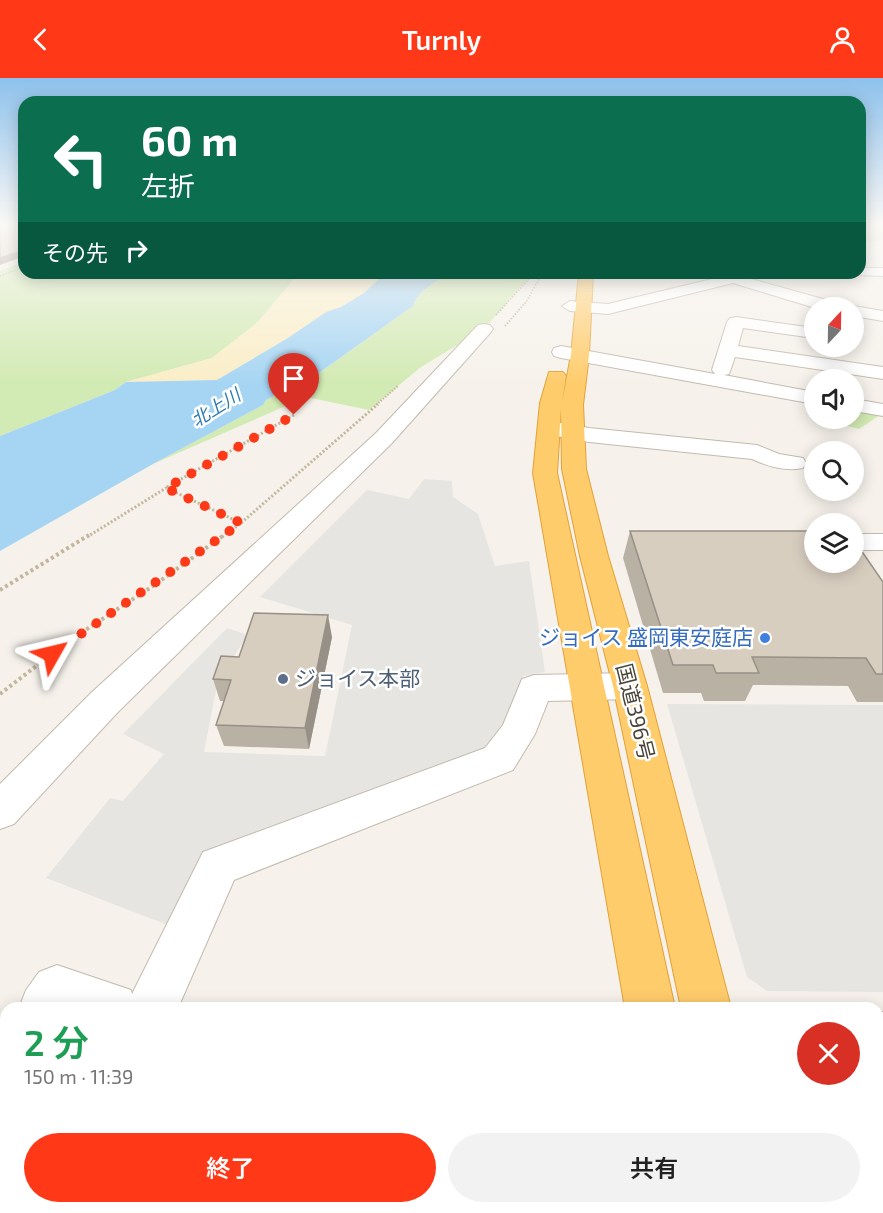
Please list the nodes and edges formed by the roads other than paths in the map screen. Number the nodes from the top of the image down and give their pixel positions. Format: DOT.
graph roads {
  1 [pos="570,279"];
  2 [pos="584,279"];
  3 [pos="732,279"];
  4 [pos="804,299"];
  5 [pos="577,306"];
  6 [pos="864,313"];
  7 [pos="883,316"];
  8 [pos="494,328"];
  9 [pos="804,332"];
  10 [pos="729,350"];
  11 [pos="571,353"];
  12 [pos="883,373"];
  13 [pos="718,380"];
  14 [pos="804,396"];
  15 [pos="864,407"];
  16 [pos="883,410"];
  17 [pos="561,430"];
  18 [pos="794,463"];
  19 [pos="883,542"];
  20 [pos="864,552"];
  21 [pos="630,686"];
  22 [pos="586,687"];
  23 [pos="0,811"];
  24 [pos="48,1002"];
  25 [pos="94,1002"];
  26 [pos="155,1002"];
  27 [pos="649,1002"];
  28 [pos="705,1002"];
  1 -- 5 [label="highway, 国道396号"];
  2 -- 5 [label="highway, 国道396号"];
  3 -- 4 [label="street"];
  3 -- 5 [label="street"];
  5 -- 11 [label="highway, 国道396号"];
  6 -- 7 [label="street"];
  8 -- 23 [label="street"];
  9 -- 10 [label="street"];
  10 -- 12 [label="street"];
  10 -- 13 [label="street"];
  11 -- 13 [label="street"];
  11 -- 17 [label="highway, 国道396号"];
  13 -- 14 [label="street"];
  15 -- 16 [label="street"];
  17 -- 18 [label="street"];
  17 -- 21 [label="highway, 国道396号"];
  17 -- 22 [label="highway, 国道396号"];
  19 -- 20 [label="street"];
  21 -- 22 [label="street"];
  21 -- 28 [label="highway, 国道396号"];
  22 -- 26 [label="street"];
  22 -- 27 [label="highway, 国道396号"];
  24 -- 25 [label="street"];
}
